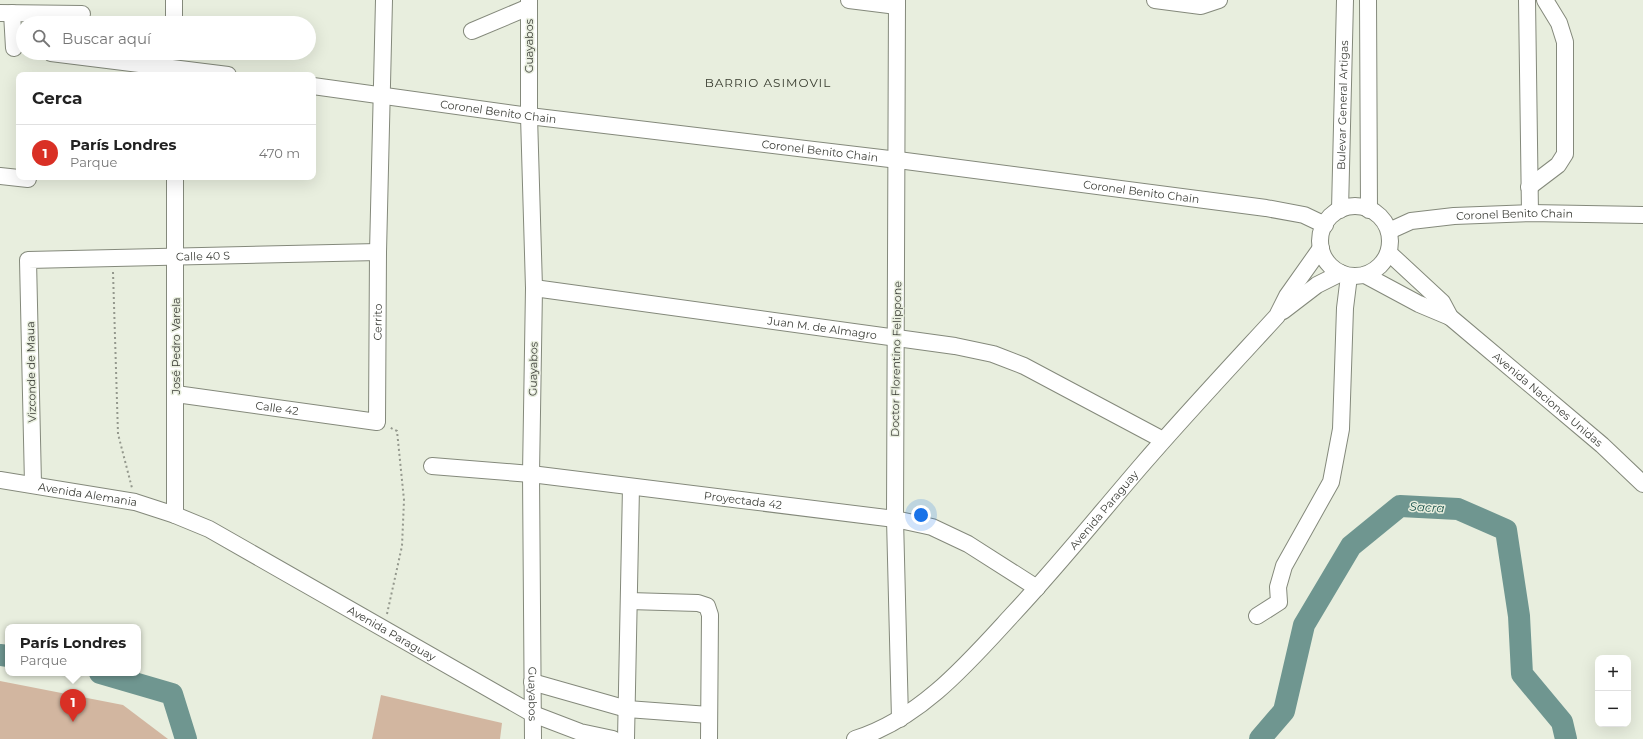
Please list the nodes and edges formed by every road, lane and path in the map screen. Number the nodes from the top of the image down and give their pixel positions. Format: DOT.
graph roads {
  1 [pos="174,0"];
  2 [pos="384,0"];
  3 [pos="849,0"];
  4 [pos="1155,0"];
  5 [pos="1219,0"];
  6 [pos="1344,0"];
  7 [pos="1368,0"];
  8 [pos="1527,0"];
  9 [pos="1545,0"];
  10 [pos="897,3"];
  11 [pos="529,4"];
  12 [pos="6,13"];
  13 [pos="82,14"];
  14 [pos="174,16"];
  15 [pos="472,31"];
  16 [pos="12,48"];
  17 [pos="123,60"];
  18 [pos="174,65"];
  19 [pos="212,72"];
  20 [pos="316,86"];
  21 [pos="383,95"];
  22 [pos="529,116"];
  23 [pos="898,160"];
  24 [pos="0,176"];
  25 [pos="16,178"];
  26 [pos="175,180"];
  27 [pos="1529,187"];
  28 [pos="1340,210"];
  29 [pos="1369,210"];
  30 [pos="1530,213"];
  31 [pos="1643,215"];
  32 [pos="1325,225"];
  33 [pos="1389,231"];
  34 [pos="1321,248"];
  35 [pos="378,252"];
  36 [pos="1388,253"];
  37 [pos="176,256"];
  38 [pos="113,259"];
  39 [pos="28,260"];
  40 [pos="1345,274"];
  41 [pos="1365,275"];
  42 [pos="534,288"];
  43 [pos="1277,316"];
  44 [pos="1450,317"];
  45 [pos="896,339"];
  46 [pos="176,394"];
  47 [pos="377,422"];
  48 [pos="1163,440"];
  49 [pos="432,466"];
  50 [pos="531,474"];
  51 [pos="0,480"];
  52 [pos="33,484"];
  53 [pos="1643,484"];
  54 [pos="630,487"];
  55 [pos="135,502"];
  56 [pos="175,515"];
  57 [pos="895,519"];
  58 [pos="1037,588"];
  59 [pos="629,601"];
  60 [pos="1257,616"];
  61 [pos="383,628"];
  62 [pos="532,682"];
  63 [pos="627,709"];
  64 [pos="533,714"];
  65 [pos="709,715"];
  66 [pos="900,719"];
  67 [pos="533,739"];
  68 [pos="613,739"];
  69 [pos="626,739"];
  70 [pos="709,739"];
  71 [pos="855,739"];
  1 -- 14 [label="street"];
  2 -- 21 [label="street, Cerrito"];
  3 -- 10 [label="street"];
  4 -- 5 [label="street"];
  6 -- 28 [label="street, Bulevar General Artigas"];
  7 -- 29 [label="street"];
  8 -- 27 [label="street"];
  9 -- 27 [label="street"];
  10 -- 23 [label="street, Doctor Florentino Felippone"];
  11 -- 15 [label="street"];
  11 -- 22 [label="street, Guayabos"];
  12 -- 13 [label="street"];
  12 -- 16 [label="street"];
  17 -- 18 [label="street"];
  18 -- 19 [label="street"];
  20 -- 21 [label="street, Coronel Benito Chain"];
  21 -- 22 [label="street, Coronel Benito Chain"];
  21 -- 35 [label="street, Cerrito"];
  22 -- 23 [label="street, Coronel Benito Chain"];
  22 -- 42 [label="street, Guayabos"];
  23 -- 32 [label="street, Coronel Benito Chain"];
  23 -- 45 [label="street, Doctor Florentino Felippone"];
  24 -- 25 [label="street"];
  26 -- 37 [label="street, José Pedro Varela"];
  27 -- 30 [label="street"];
  28 -- 29 [label="street"];
  28 -- 32 [label="street"];
  29 -- 33 [label="street"];
  30 -- 31 [label="street, Coronel Benito Chain"];
  30 -- 33 [label="street, Coronel Benito Chain"];
  32 -- 34 [label="street"];
  33 -- 36 [label="street"];
  34 -- 40 [label="street"];
  34 -- 43 [label="street, Avenida Paraguay"];
  35 -- 37 [label="street, Calle 40 S"];
  35 -- 47 [label="street, Cerrito"];
  36 -- 41 [label="street"];
  36 -- 44 [label="street"];
  37 -- 38 [label="street, Calle 40 S"];
  37 -- 46 [label="street, José Pedro Varela"];
  38 -- 39 [label="street, Calle 40 S"];
  38 -- 55 [label="path"];
  39 -- 52 [label="street, Vizconde de Maua"];
  40 -- 41 [label="street"];
  40 -- 43 [label="street"];
  40 -- 60 [label="street"];
  41 -- 44 [label="street"];
  42 -- 45 [label="street, Juan M. de Almagro"];
  42 -- 50 [label="street, Guayabos"];
  43 -- 48 [label="street, Avenida Paraguay"];
  44 -- 53 [label="street, Avenida Naciones Unidas"];
  45 -- 48 [label="street, Juan M. de Almagro"];
  45 -- 57 [label="street, Doctor Florentino Felippone"];
  46 -- 47 [label="street, Calle 42"];
  46 -- 56 [label="street, José Pedro Varela"];
  47 -- 61 [label="path"];
  48 -- 58 [label="street, Avenida Paraguay"];
  49 -- 50 [label="street, Proyectada 42"];
  50 -- 54 [label="street, Proyectada 42"];
  50 -- 62 [label="street, Guayabos"];
  51 -- 52 [label="street, Avenida Alemania"];
  52 -- 55 [label="street, Avenida Alemania"];
  54 -- 57 [label="street, Proyectada 42"];
  54 -- 59 [label="street"];
  55 -- 56 [label="street, Avenida Alemania"];
  56 -- 61 [label="street, Avenida Paraguay"];
  57 -- 58 [label="street, Proyectada 42"];
  57 -- 66 [label="street, Doctor Florentino Felippone"];
  58 -- 66 [label="street, Avenida Paraguay"];
  59 -- 63 [label="street"];
  59 -- 65 [label="street"];
  61 -- 64 [label="street, Avenida Paraguay"];
  62 -- 63 [label="street"];
  62 -- 64 [label="street, Guayabos"];
  63 -- 65 [label="street"];
  63 -- 69 [label="street"];
  64 -- 67 [label="street, Guayabos"];
  64 -- 68 [label="street, Avenida Paraguay"];
  65 -- 70 [label="street"];
  66 -- 71 [label="street, Avenida Paraguay"];
}
